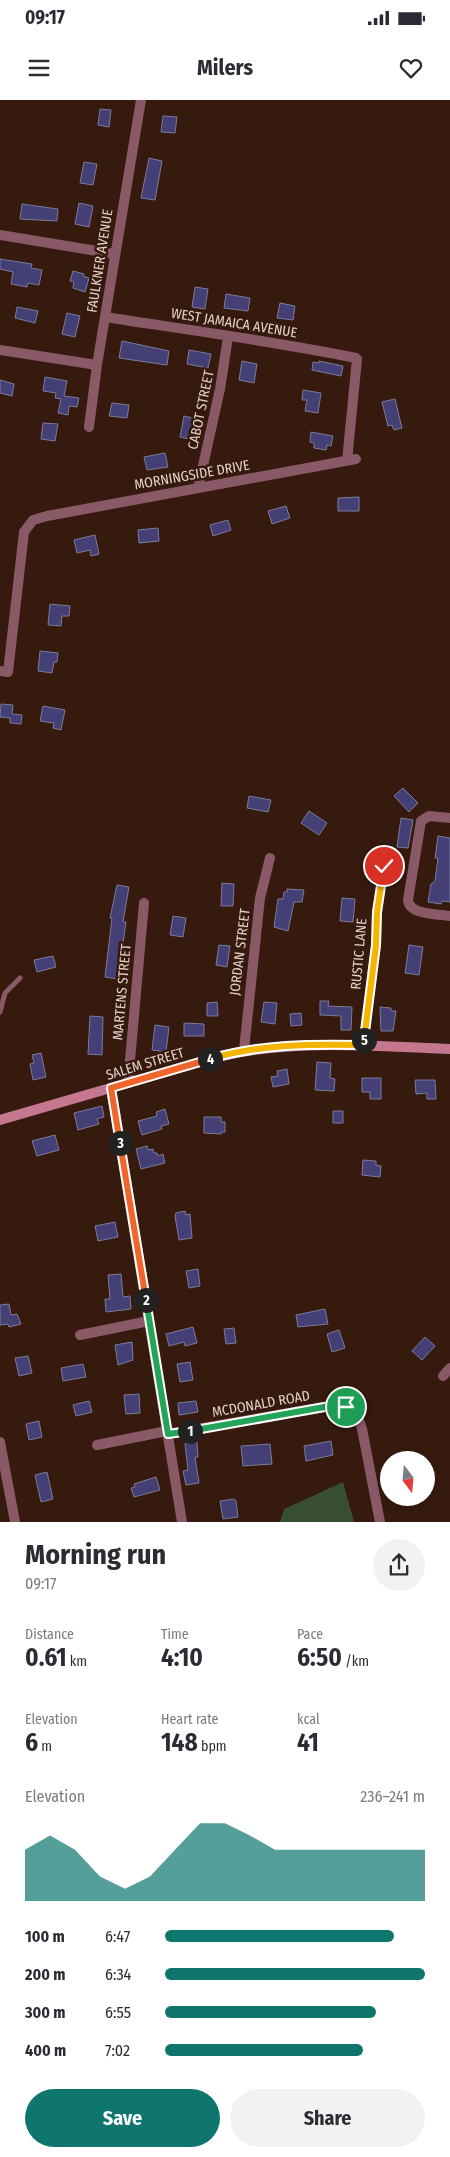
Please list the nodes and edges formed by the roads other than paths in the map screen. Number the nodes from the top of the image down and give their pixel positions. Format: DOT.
graph roads {
  1 [pos="140,100"];
  2 [pos="0,235"];
  3 [pos="115,254"];
  4 [pos="105,317"];
  5 [pos="228,336"];
  6 [pos="0,350"];
  7 [pos="97,365"];
  8 [pos="89,427"];
  9 [pos="351,460"];
  10 [pos="198,488"];
  11 [pos="0,671"];
  12 [pos="450,818"];
  13 [pos="270,858"];
  14 [pos="384,866"];
  15 [pos="144,903"];
  16 [pos="450,916"];
  17 [pos="20,978"];
  18 [pos="0,1012"];
  19 [pos="363,1045"];
  20 [pos="450,1049"];
  21 [pos="244,1050"];
  22 [pos="128,1083"];
  23 [pos="111,1088"];
  24 [pos="0,1120"];
  25 [pos="149,1321"];
  26 [pos="80,1335"];
  27 [pos="450,1368"];
  28 [pos="443,1376"];
  29 [pos="167,1433"];
  30 [pos="0,1442"];
  31 [pos="97,1445"];
  32 [pos="15,1522"];
  33 [pos="182,1522"];
  34 [pos="380,1522"];
  1 -- 3 [label="street, FAULKNER AVENUE"];
  2 -- 3 [label="street"];
  3 -- 4 [label="street, FAULKNER AVENUE"];
  4 -- 5 [label="street, WEST JAMAICA AVENUE"];
  4 -- 7 [label="street, FAULKNER AVENUE"];
  5 -- 9 [label="street, WEST JAMAICA AVENUE"];
  5 -- 10 [label="street, CABOT STREET"];
  6 -- 7 [label="street"];
  7 -- 8 [label="street, FAULKNER AVENUE"];
  9 -- 10 [label="street, MORNINGSIDE DRIVE"];
  10 -- 11 [label="street, MORNINGSIDE DRIVE"];
  12 -- 16 [label="street"];
  13 -- 21 [label="street, JORDAN STREET"];
  14 -- 19 [label="street, RUSTIC LANE"];
  15 -- 22 [label="street, MARTENS STREET"];
  17 -- 18 [label="lane"];
  19 -- 20 [label="street, SALEM STREET"];
  19 -- 21 [label="street, SALEM STREET"];
  21 -- 22 [label="street, SALEM STREET"];
  22 -- 23 [label="street, SALEM STREET"];
  23 -- 24 [label="street, SALEM STREET"];
  23 -- 25 [label="street"];
  25 -- 26 [label="street"];
  25 -- 29 [label="street"];
  27 -- 28 [label="street"];
  29 -- 31 [label="street, MCDONALD ROAD"];
  29 -- 33 [label="street"];
  29 -- 34 [label="street, MCDONALD ROAD"];
  30 -- 32 [label="street"];
}
